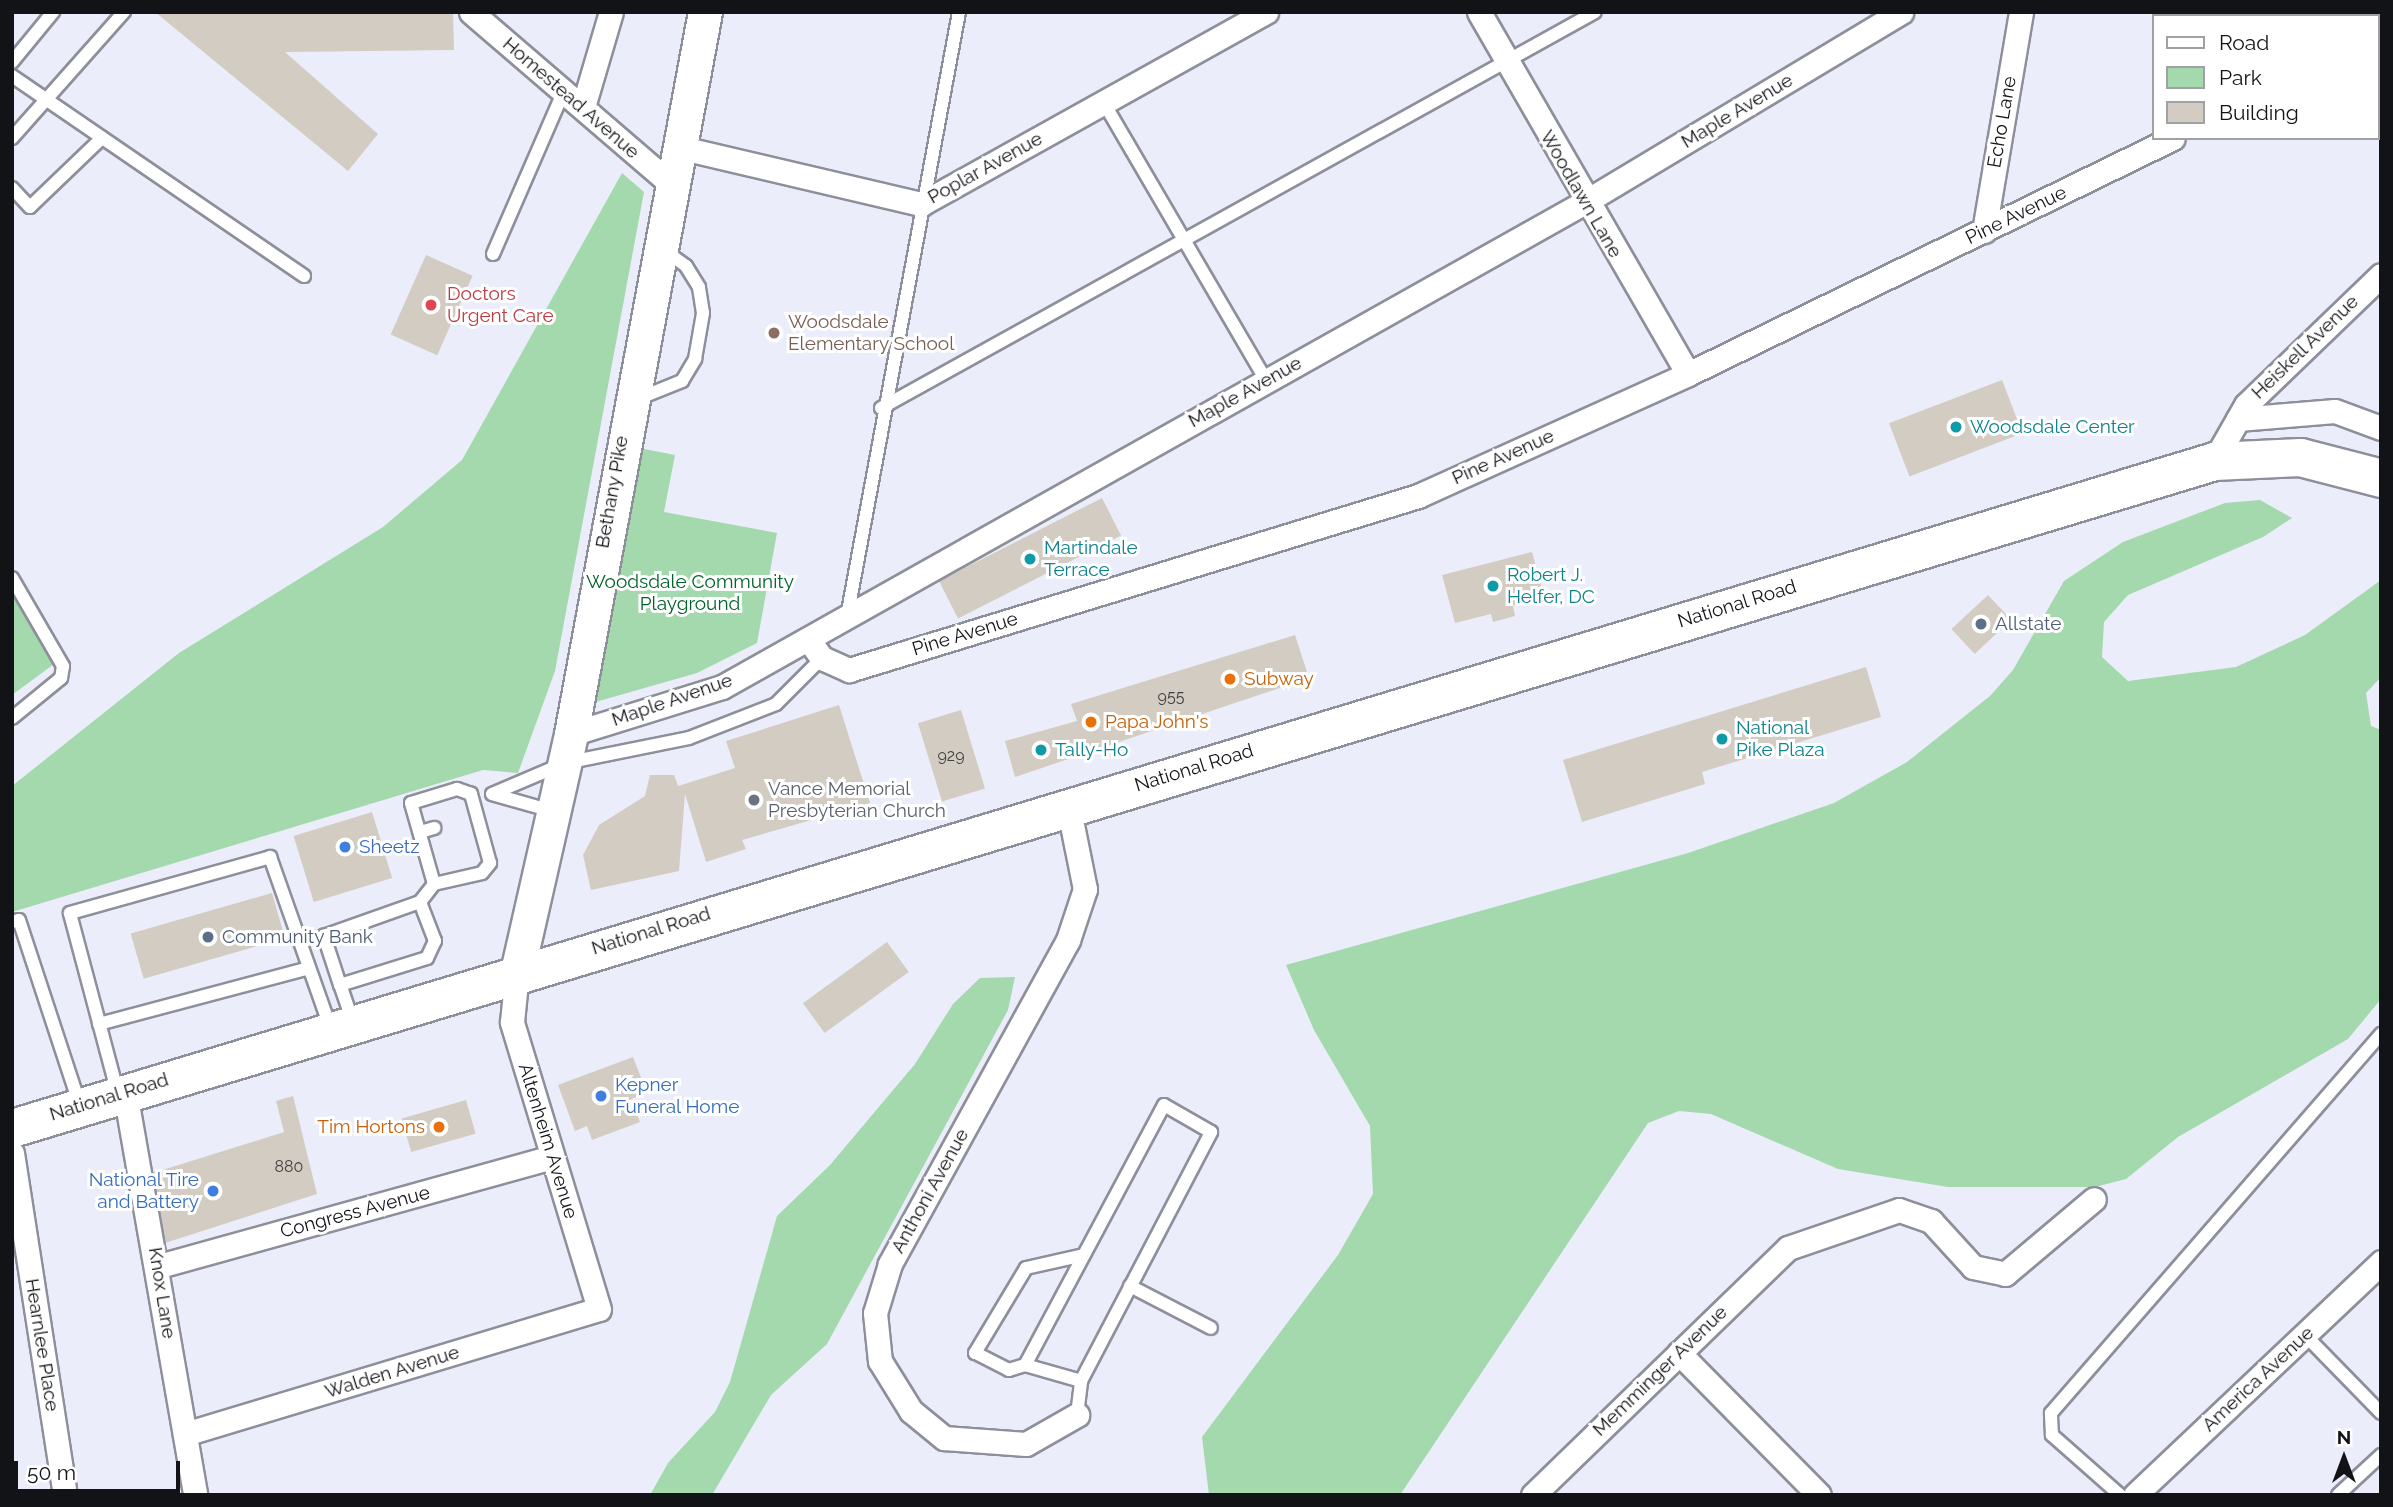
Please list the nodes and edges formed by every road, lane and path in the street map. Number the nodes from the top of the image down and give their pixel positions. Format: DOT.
graph roads {
  1 [pos="52,12"];
  2 [pos="124,12"];
  3 [pos="471,12"];
  4 [pos="611,12"];
  5 [pos="705,12"];
  6 [pos="959,12"];
  7 [pos="1266,12"];
  8 [pos="1479,12"];
  9 [pos="1595,12"];
  10 [pos="1900,12"];
  11 [pos="2021,12"];
  12 [pos="12,62"];
  13 [pos="1507,65"];
  14 [pos="12,76"];
  15 [pos="564,91"];
  16 [pos="45,99"];
  17 [pos="1104,103"];
  18 [pos="583,107"];
  19 [pos="12,138"];
  20 [pos="102,138"];
  21 [pos="2169,140"];
  22 [pos="678,148"];
  23 [pos="671,184"];
  24 [pos="13,191"];
  25 [pos="1585,202"];
  26 [pos="921,204"];
  27 [pos="1984,231"];
  28 [pos="1182,238"];
  29 [pos="658,246"];
  30 [pos="493,254"];
  31 [pos="2381,275"];
  32 [pos="304,276"];
  33 [pos="1688,374"];
  34 [pos="1266,380"];
  35 [pos="628,401"];
  36 [pos="881,408"];
  37 [pos="2238,419"];
  38 [pos="2381,428"];
  39 [pos="2214,461"];
  40 [pos="2381,478"];
  41 [pos="12,578"];
  42 [pos="847,617"];
  43 [pos="808,639"];
  44 [pos="822,658"];
  45 [pos="12,718"];
  46 [pos="568,749"];
  47 [pos="471,794"];
  48 [pos="492,794"];
  49 [pos="1068,805"];
  50 [pos="554,811"];
  51 [pos="434,828"];
  52 [pos="420,832"];
  53 [pos="433,884"];
  54 [pos="420,902"];
  55 [pos="12,922"];
  56 [pos="309,968"];
  57 [pos="517,972"];
  58 [pos="340,985"];
  59 [pos="99,1024"];
  60 [pos="342,1026"];
  61 [pos="2381,1034"];
  62 [pos="121,1093"];
  63 [pos="80,1106"];
  64 [pos="12,1128"];
  65 [pos="12,1153"];
  66 [pos="552,1157"];
  67 [pos="2094,1199"];
  68 [pos="1084,1255"];
  69 [pos="2381,1262"];
  70 [pos="159,1266"];
  71 [pos="1130,1286"];
  72 [pos="599,1309"];
  73 [pos="1211,1328"];
  74 [pos="2305,1335"];
  75 [pos="1679,1353"];
  76 [pos="1025,1365"];
  77 [pos="1081,1381"];
  78 [pos="2381,1413"];
  79 [pos="1077,1415"];
  80 [pos="185,1434"];
  81 [pos="2381,1455"];
  82 [pos="65,1495"];
  83 [pos="195,1495"];
  84 [pos="1533,1495"];
  85 [pos="1819,1495"];
  86 [pos="2120,1495"];
  87 [pos="2135,1495"];
  88 [pos="2338,1495"];
  1 -- 12 [label="lane"];
  2 -- 16 [label="lane"];
  3 -- 15 [label="street, Homestead Avenue"];
  4 -- 18 [label="street"];
  5 -- 22 [label="main road, Bethany Pike"];
  6 -- 26 [label="lane"];
  7 -- 17 [label="street, Poplar Avenue"];
  8 -- 13 [label="street, Woodlawn Lane"];
  9 -- 13 [label="lane"];
  10 -- 25 [label="street, Maple Avenue"];
  11 -- 27 [label="street, Echo Lane"];
  13 -- 25 [label="street, Woodlawn Lane"];
  13 -- 28 [label="lane"];
  14 -- 16 [label="lane"];
  15 -- 18 [label="street, Homestead Avenue"];
  15 -- 30 [label="lane"];
  16 -- 19 [label="lane"];
  16 -- 20 [label="lane"];
  17 -- 26 [label="street, Poplar Avenue"];
  17 -- 28 [label="lane"];
  18 -- 23 [label="street, Homestead Avenue"];
  20 -- 24 [label="lane"];
  20 -- 32 [label="lane"];
  21 -- 27 [label="street, Pine Avenue"];
  22 -- 23 [label="main road, Bethany Pike"];
  22 -- 26 [label="street, Poplar Avenue"];
  23 -- 29 [label="main road, Bethany Pike"];
  25 -- 33 [label="street, Woodlawn Lane"];
  25 -- 34 [label="street, Maple Avenue"];
  26 -- 36 [label="lane"];
  27 -- 33 [label="street, Pine Avenue"];
  28 -- 34 [label="lane"];
  28 -- 36 [label="lane"];
  29 -- 35 [label="main road, Bethany Pike"];
  29 -- 35 [label="lane"];
  31 -- 37 [label="street, Heiskell Avenue"];
  33 -- 44 [label="street, Pine Avenue"];
  34 -- 42 [label="street, Maple Avenue"];
  35 -- 46 [label="main road, Bethany Pike"];
  36 -- 42 [label="lane"];
  37 -- 38 [label="street"];
  37 -- 39 [label="street, Heiskell Avenue"];
  39 -- 40 [label="main road, National Road"];
  39 -- 49 [label="main road, National Road"];
  41 -- 45 [label="lane"];
  42 -- 43 [label="street, Maple Avenue"];
  43 -- 44 [label="street"];
  43 -- 46 [label="street, Maple Avenue"];
  44 -- 46 [label="lane"];
  46 -- 48 [label="lane"];
  46 -- 50 [label="main road, Bethany Pike"];
  47 -- 48 [label="lane"];
  47 -- 52 [label="lane"];
  47 -- 53 [label="lane"];
  48 -- 50 [label="lane"];
  49 -- 57 [label="main road, National Road"];
  49 -- 79 [label="street, Anthoni Avenue"];
  50 -- 57 [label="main road, Bethany Pike"];
  51 -- 52 [label="lane"];
  52 -- 53 [label="lane"];
  53 -- 54 [label="lane"];
  54 -- 58 [label="lane"];
  54 -- 58 [label="lane"];
  55 -- 63 [label="lane"];
  56 -- 59 [label="lane"];
  56 -- 59 [label="lane"];
  56 -- 60 [label="lane"];
  57 -- 60 [label="main road, National Road"];
  57 -- 66 [label="street, Altenheim Avenue"];
  58 -- 60 [label="lane"];
  59 -- 62 [label="lane"];
  60 -- 62 [label="main road, National Road"];
  61 -- 86 [label="lane"];
  62 -- 63 [label="main road, National Road"];
  62 -- 70 [label="street, Knox Lane"];
  63 -- 64 [label="main road, National Road"];
  65 -- 82 [label="street, Hearnlee Place"];
  66 -- 70 [label="street, Congress Avenue"];
  66 -- 72 [label="street, Altenheim Avenue"];
  67 -- 75 [label="street, Memminger Avenue"];
  68 -- 71 [label="lane"];
  68 -- 76 [label="lane"];
  68 -- 76 [label="lane"];
  69 -- 74 [label="street, America Avenue"];
  70 -- 80 [label="street, Knox Lane"];
  71 -- 73 [label="lane"];
  71 -- 77 [label="lane"];
  72 -- 80 [label="street, Walden Avenue"];
  74 -- 78 [label="lane"];
  74 -- 87 [label="street, America Avenue"];
  75 -- 84 [label="street, Memminger Avenue"];
  75 -- 85 [label="street"];
  76 -- 77 [label="lane"];
  77 -- 79 [label="lane"];
  80 -- 83 [label="street, Knox Lane"];
  81 -- 88 [label="lane"];
}
